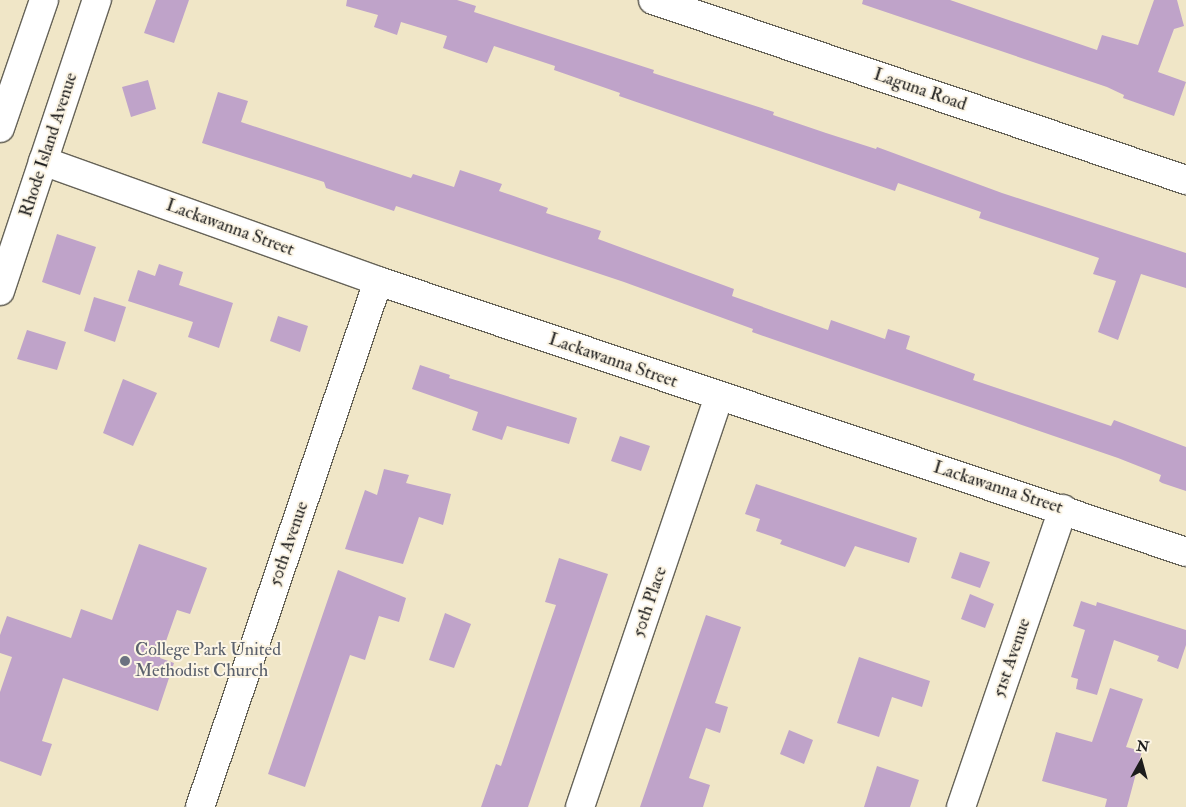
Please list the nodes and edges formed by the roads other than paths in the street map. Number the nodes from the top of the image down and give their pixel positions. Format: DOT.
graph roads {
  1 [pos="44,0"];
  2 [pos="97,0"];
  3 [pos="653,0"];
  4 [pos="0,128"];
  5 [pos="43,161"];
  6 [pos="1186,180"];
  7 [pos="378,281"];
  8 [pos="0,291"];
  9 [pos="720,397"];
  10 [pos="1063,510"];
  11 [pos="1186,552"];
  12 [pos="200,807"];
  13 [pos="580,807"];
  14 [pos="961,807"];
  1 -- 4 [label="street"];
  2 -- 5 [label="street, Rhode Island Avenue"];
  3 -- 6 [label="street, Laguna Road"];
  5 -- 7 [label="street, Lackawanna Street"];
  5 -- 8 [label="street, Rhode Island Avenue"];
  7 -- 9 [label="street, Lackawanna Street"];
  7 -- 12 [label="street, 50th Avenue"];
  9 -- 10 [label="street, Lackawanna Street"];
  9 -- 13 [label="street, 50th Place"];
  10 -- 11 [label="street, Lackawanna Street"];
  10 -- 14 [label="street, 51st Avenue"];
}
